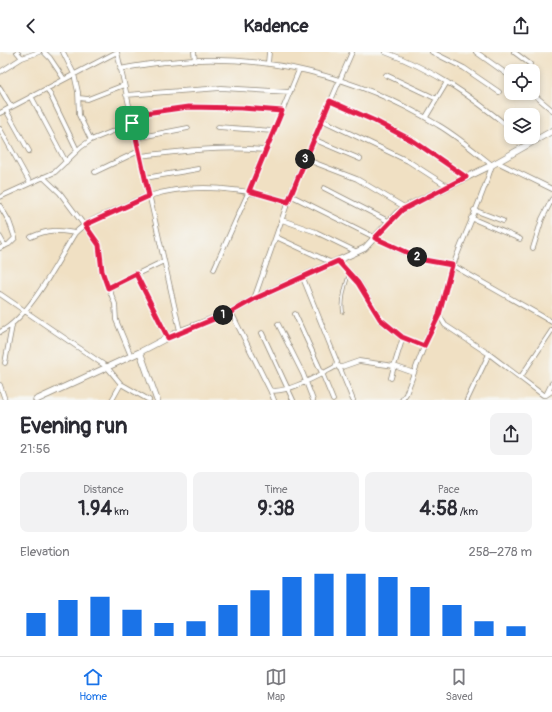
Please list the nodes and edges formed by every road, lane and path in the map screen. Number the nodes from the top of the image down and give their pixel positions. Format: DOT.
graph roads {
  1 [pos="17,52"];
  2 [pos="39,52"];
  3 [pos="44,52"];
  4 [pos="63,52"];
  5 [pos="117,52"];
  6 [pos="194,52"];
  7 [pos="269,52"];
  8 [pos="352,52"];
  9 [pos="385,52"];
  10 [pos="432,52"];
  11 [pos="476,52"];
  12 [pos="514,52"];
  13 [pos="22,58"];
  14 [pos="195,61"];
  15 [pos="268,63"];
  16 [pos="530,64"];
  17 [pos="120,69"];
  18 [pos="299,70"];
  19 [pos="504,71"];
  20 [pos="0,72"];
  21 [pos="74,74"];
  22 [pos="386,75"];
  23 [pos="340,79"];
  24 [pos="64,80"];
  25 [pos="447,82"];
  26 [pos="124,85"];
  27 [pos="0,88"];
  28 [pos="46,88"];
  29 [pos="290,92"];
  30 [pos="499,92"];
  31 [pos="126,95"];
  32 [pos="31,96"];
  33 [pos="79,98"];
  34 [pos="437,99"];
  35 [pos="540,100"];
  36 [pos="330,101"];
  37 [pos="11,107"];
  38 [pos="6,110"];
  39 [pos="552,110"];
  40 [pos="282,111"];
  41 [pos="0,113"];
  42 [pos="131,115"];
  43 [pos="426,118"];
  44 [pos="322,120"];
  45 [pos="132,123"];
  46 [pos="504,123"];
  47 [pos="218,127"];
  48 [pos="188,128"];
  49 [pos="0,129"];
  50 [pos="273,131"];
  51 [pos="552,131"];
  52 [pos="136,138"];
  53 [pos="540,138"];
  54 [pos="313,139"];
  55 [pos="91,140"];
  56 [pos="529,144"];
  57 [pos="77,150"];
  58 [pos="265,150"];
  59 [pos="29,151"];
  60 [pos="139,151"];
  61 [pos="140,156"];
  62 [pos="305,159"];
  63 [pos="360,159"];
  64 [pos="66,162"];
  65 [pos="494,163"];
  66 [pos="198,168"];
  67 [pos="95,172"];
  68 [pos="466,177"];
  69 [pos="43,178"];
  70 [pos="145,178"];
  71 [pos="30,183"];
  72 [pos="447,186"];
  73 [pos="324,188"];
  74 [pos="552,189"];
  75 [pos="249,191"];
  76 [pos="290,195"];
  77 [pos="149,196"];
  78 [pos="0,197"];
  79 [pos="552,199"];
  80 [pos="288,202"];
  81 [pos="0,206"];
  82 [pos="406,208"];
  83 [pos="474,210"];
  84 [pos="471,218"];
  85 [pos="282,220"];
  86 [pos="503,221"];
  87 [pos="390,222"];
  88 [pos="85,225"];
  89 [pos="75,233"];
  90 [pos="0,237"];
  91 [pos="31,237"];
  92 [pos="276,237"];
  93 [pos="375,238"];
  94 [pos="520,239"];
  95 [pos="5,246"];
  96 [pos="0,248"];
  97 [pos="533,248"];
  98 [pos="357,252"];
  99 [pos="164,261"];
  100 [pos="335,262"];
  101 [pos="452,265"];
  102 [pos="214,269"];
  103 [pos="349,273"];
  104 [pos="136,274"];
  105 [pos="303,278"];
  106 [pos="108,288"];
  107 [pos="0,294"];
  108 [pos="254,299"];
  109 [pos="26,312"];
  110 [pos="231,312"];
  111 [pos="344,312"];
  112 [pos="295,314"];
  113 [pos="439,315"];
  114 [pos="552,322"];
  115 [pos="278,324"];
  116 [pos="12,326"];
  117 [pos="552,330"];
  118 [pos="180,331"];
  119 [pos="0,332"];
  120 [pos="262,333"];
  121 [pos="403,337"];
  122 [pos="168,338"];
  123 [pos="424,346"];
  124 [pos="140,352"];
  125 [pos="489,354"];
  126 [pos="131,356"];
  127 [pos="337,362"];
  128 [pos="5,363"];
  129 [pos="394,366"];
  130 [pos="107,367"];
  131 [pos="339,368"];
  132 [pos="322,373"];
  133 [pos="414,373"];
  134 [pos="391,378"];
  135 [pos="520,378"];
  136 [pos="306,381"];
  137 [pos="552,383"];
  138 [pos="122,384"];
  139 [pos="0,385"];
  140 [pos="288,388"];
  141 [pos="270,390"];
  142 [pos="552,391"];
  143 [pos="546,395"];
  144 [pos="5,400"];
  145 [pos="36,400"];
  146 [pos="112,400"];
  147 [pos="149,400"];
  148 [pos="157,400"];
  149 [pos="274,400"];
  150 [pos="293,400"];
  151 [pos="313,400"];
  152 [pos="333,400"];
  153 [pos="352,400"];
  154 [pos="402,400"];
  155 [pos="467,400"];
  1 -- 13 [label="street"];
  2 -- 13 [label="street"];
  3 -- 24 [label="street"];
  4 -- 21 [label="street"];
  5 -- 17 [label="street"];
  5 -- 21 [label="street"];
  6 -- 14 [label="street"];
  7 -- 15 [label="street"];
  8 -- 23 [label="street"];
  9 -- 25 [label="street"];
  10 -- 30 [label="street"];
  11 -- 19 [label="street"];
  12 -- 16 [label="street"];
  13 -- 20 [label="street"];
  14 -- 15 [label="street"];
  14 -- 17 [label="street"];
  15 -- 18 [label="street"];
  17 -- 26 [label="street"];
  18 -- 23 [label="street"];
  18 -- 29 [label="street"];
  21 -- 24 [label="street"];
  21 -- 33 [label="street"];
  22 -- 34 [label="street"];
  23 -- 36 [label="street"];
  23 -- 43 [label="street"];
  24 -- 28 [label="street"];
  25 -- 34 [label="street"];
  25 -- 46 [label="street"];
  26 -- 31 [label="street"];
  26 -- 33 [label="street"];
  27 -- 37 [label="street"];
  28 -- 32 [label="street"];
  28 -- 57 [label="street"];
  29 -- 31 [label="street"];
  29 -- 40 [label="street"];
  31 -- 42 [label="street"];
  32 -- 37 [label="street"];
  32 -- 64 [label="street"];
  33 -- 55 [label="street"];
  34 -- 43 [label="street"];
  35 -- 39 [label="street"];
  36 -- 44 [label="street"];
  36 -- 68 [label="street"];
  37 -- 38 [label="street"];
  38 -- 41 [label="street"];
  38 -- 59 [label="street"];
  40 -- 42 [label="street"];
  40 -- 50 [label="street"];
  42 -- 45 [label="street"];
  43 -- 65 [label="street"];
  44 -- 54 [label="street"];
  44 -- 72 [label="street"];
  45 -- 52 [label="street"];
  45 -- 55 [label="street"];
  47 -- 50 [label="street"];
  48 -- 52 [label="street"];
  49 -- 71 [label="street"];
  50 -- 58 [label="street"];
  51 -- 53 [label="main road"];
  52 -- 60 [label="street"];
  54 -- 62 [label="street"];
  54 -- 63 [label="street"];
  55 -- 57 [label="street"];
  56 -- 65 [label="main road"];
  57 -- 64 [label="street"];
  58 -- 61 [label="street"];
  58 -- 75 [label="street"];
  60 -- 61 [label="street"];
  60 -- 67 [label="street"];
  61 -- 70 [label="street"];
  62 -- 76 [label="street"];
  62 -- 82 [label="street"];
  64 -- 69 [label="street"];
  65 -- 68 [label="main road"];
  65 -- 74 [label="street"];
  65 -- 83 [label="street"];
  66 -- 70 [label="street"];
  68 -- 72 [label="main road"];
  69 -- 71 [label="street"];
  69 -- 88 [label="street"];
  70 -- 77 [label="street"];
  71 -- 78 [label="street"];
  72 -- 82 [label="main road"];
  73 -- 87 [label="street"];
  75 -- 77 [label="street"];
  75 -- 80 [label="street"];
  75 -- 102 [label="street"];
  76 -- 80 [label="street"];
  76 -- 93 [label="street"];
  77 -- 88 [label="street"];
  77 -- 99 [label="street"];
  79 -- 97 [label="street"];
  80 -- 85 [label="street"];
  81 -- 95 [label="street"];
  82 -- 87 [label="main road"];
  83 -- 84 [label="street"];
  83 -- 86 [label="street"];
  84 -- 94 [label="street"];
  84 -- 101 [label="street"];
  85 -- 92 [label="street"];
  85 -- 98 [label="street"];
  87 -- 93 [label="main road"];
  88 -- 89 [label="street"];
  88 -- 106 [label="street"];
  89 -- 91 [label="street"];
  89 -- 109 [label="street"];
  90 -- 95 [label="street"];
  92 -- 100 [label="street"];
  92 -- 108 [label="street"];
  93 -- 98 [label="main road"];
  93 -- 101 [label="street"];
  95 -- 96 [label="street"];
  98 -- 100 [label="main road"];
  99 -- 104 [label="street"];
  99 -- 118 [label="street"];
  100 -- 103 [label="street"];
  100 -- 105 [label="main road"];
  101 -- 113 [label="street"];
  101 -- 114 [label="street"];
  103 -- 111 [label="lane"];
  103 -- 121 [label="street"];
  104 -- 106 [label="street"];
  104 -- 122 [label="street"];
  105 -- 108 [label="main road"];
  105 -- 127 [label="street"];
  106 -- 126 [label="street"];
  107 -- 109 [label="street"];
  108 -- 110 [label="main road"];
  109 -- 116 [label="street"];
  109 -- 130 [label="street"];
  110 -- 118 [label="main road"];
  110 -- 141 [label="street"];
  112 -- 132 [label="street"];
  113 -- 123 [label="street"];
  113 -- 125 [label="street"];
  115 -- 136 [label="street"];
  116 -- 119 [label="street"];
  116 -- 128 [label="street"];
  117 -- 135 [label="street"];
  118 -- 122 [label="main road"];
  120 -- 140 [label="street"];
  121 -- 123 [label="street"];
  121 -- 129 [label="street"];
  122 -- 124 [label="main road"];
  123 -- 133 [label="street"];
  124 -- 126 [label="main road"];
  124 -- 148 [label="main road"];
  125 -- 135 [label="street"];
  125 -- 155 [label="street"];
  126 -- 130 [label="main road"];
  127 -- 131 [label="street"];
  127 -- 132 [label="street"];
  129 -- 131 [label="street"];
  129 -- 133 [label="street"];
  129 -- 134 [label="street"];
  130 -- 138 [label="street"];
  130 -- 145 [label="main road"];
  131 -- 153 [label="street"];
  132 -- 136 [label="street"];
  132 -- 152 [label="street"];
  133 -- 154 [label="street"];
  135 -- 143 [label="street"];
  136 -- 140 [label="street"];
  136 -- 151 [label="street"];
  137 -- 143 [label="street"];
  138 -- 146 [label="street"];
  138 -- 147 [label="street"];
  139 -- 144 [label="street"];
  140 -- 141 [label="street"];
  140 -- 150 [label="street"];
  141 -- 149 [label="street"];
  142 -- 143 [label="street"];
}
